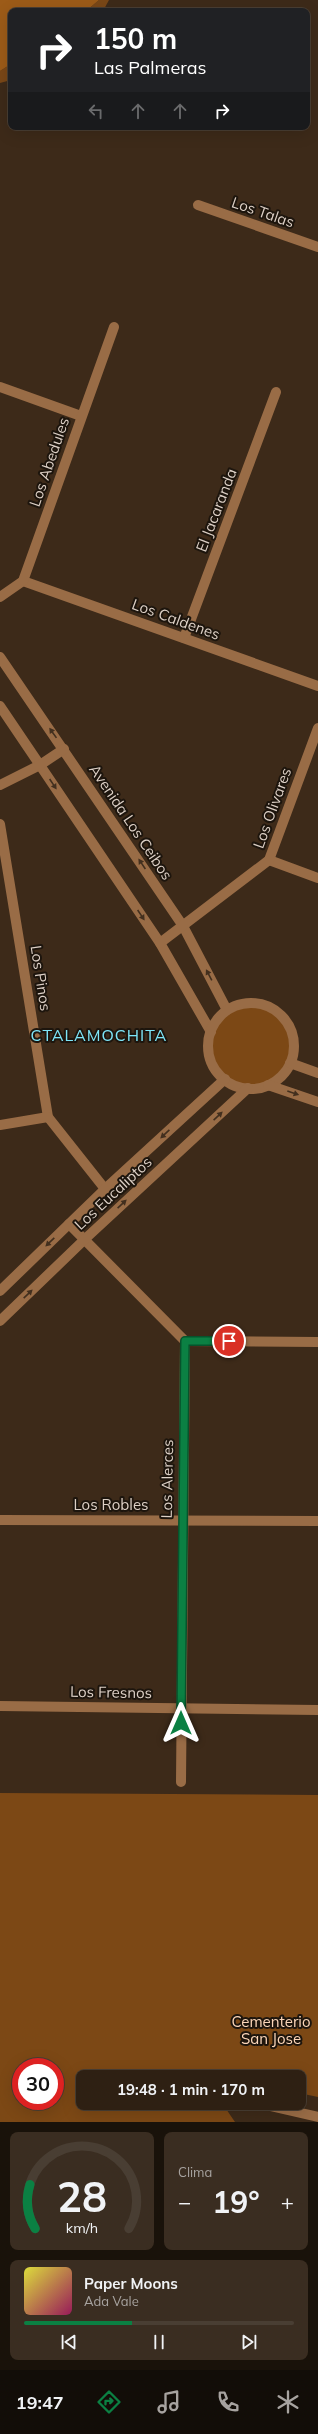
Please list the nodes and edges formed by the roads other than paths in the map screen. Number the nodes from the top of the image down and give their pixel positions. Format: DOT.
graph roads {
  1 [pos="198,205"];
  2 [pos="318,247"];
  3 [pos="114,327"];
  4 [pos="0,387"];
  5 [pos="276,392"];
  6 [pos="82,416"];
  7 [pos="23,581"];
  8 [pos="0,597"];
  9 [pos="184,638"];
  10 [pos="0,657"];
  11 [pos="318,686"];
  12 [pos="0,706"];
  13 [pos="318,728"];
  14 [pos="64,749"];
  15 [pos="40,765"];
  16 [pos="0,785"];
  17 [pos="0,824"];
  18 [pos="270,860"];
  19 [pos="318,878"];
  20 [pos="183,926"];
  21 [pos="160,943"];
  22 [pos="227,1010"];
  23 [pos="211,1032"];
  24 [pos="290,1063"];
  25 [pos="318,1073"];
  26 [pos="225,1079"];
  27 [pos="268,1085"];
  28 [pos="248,1088"];
  29 [pos="318,1102"];
  30 [pos="48,1117"];
  31 [pos="0,1125"];
  32 [pos="105,1189"];
  33 [pos="69,1224"];
  34 [pos="85,1239"];
  35 [pos="0,1291"];
  36 [pos="0,1321"];
  37 [pos="185,1341"];
  38 [pos="318,1342"];
  39 [pos="182,1519"];
  40 [pos="0,1520"];
  41 [pos="318,1521"];
  42 [pos="0,1706"];
  43 [pos="181,1708"];
  44 [pos="318,1710"];
  45 [pos="181,1782"];
  46 [pos="288,2110"];
  47 [pos="318,2117"];
  1 -- 2 [label="street, Los Talas"];
  3 -- 6 [label="street, Los Abedules"];
  4 -- 6 [label="street"];
  5 -- 9 [label="street, El Jacaranda"];
  6 -- 7 [label="street, Los Abedules"];
  7 -- 8 [label="street"];
  7 -- 9 [label="street, Los Caldenes"];
  9 -- 11 [label="street, Los Caldenes"];
  14 -- 10 [label="street, Avenida Los Ceibos, one-way"];
  12 -- 15 [label="street"];
  13 -- 18 [label="street, Los Olivares"];
  14 -- 15 [label="street"];
  20 -- 14 [label="street, Avenida Los Ceibos, one-way"];
  15 -- 16 [label="street"];
  15 -- 21 [label="street, one-way"];
  17 -- 30 [label="street, Los Pinos"];
  18 -- 19 [label="street"];
  18 -- 20 [label="street, Los Olivares"];
  20 -- 21 [label="street, Los Olivares"];
  22 -- 20 [label="street, Avenida Los Ceibos, one-way"];
  21 -- 23 [label="street"];
  22 -- 23 [label="street"];
  22 -- 24 [label="street"];
  23 -- 26 [label="street"];
  24 -- 25 [label="street"];
  24 -- 27 [label="street"];
  26 -- 28 [label="street"];
  26 -- 32 [label="street, Los Eucaliptos, one-way"];
  27 -- 28 [label="street"];
  27 -- 29 [label="street, one-way"];
  34 -- 28 [label="street, Los Eucaliptos, one-way"];
  30 -- 31 [label="street"];
  30 -- 32 [label="street, Los Pinos"];
  32 -- 33 [label="street, Los Eucaliptos"];
  33 -- 34 [label="street"];
  33 -- 35 [label="street, Los Eucaliptos, one-way"];
  36 -- 34 [label="street, Los Eucaliptos, one-way"];
  34 -- 37 [label="street"];
  37 -- 38 [label="street"];
  37 -- 39 [label="street, Los Alerces"];
  39 -- 40 [label="street, Los Robles"];
  39 -- 41 [label="street, Los Robles"];
  39 -- 43 [label="street, Los Alerces"];
  42 -- 43 [label="street, Los Fresnos"];
  43 -- 44 [label="street, Los Fresnos"];
  43 -- 45 [label="street, Los Alerces"];
  46 -- 47 [label="street"];
}
